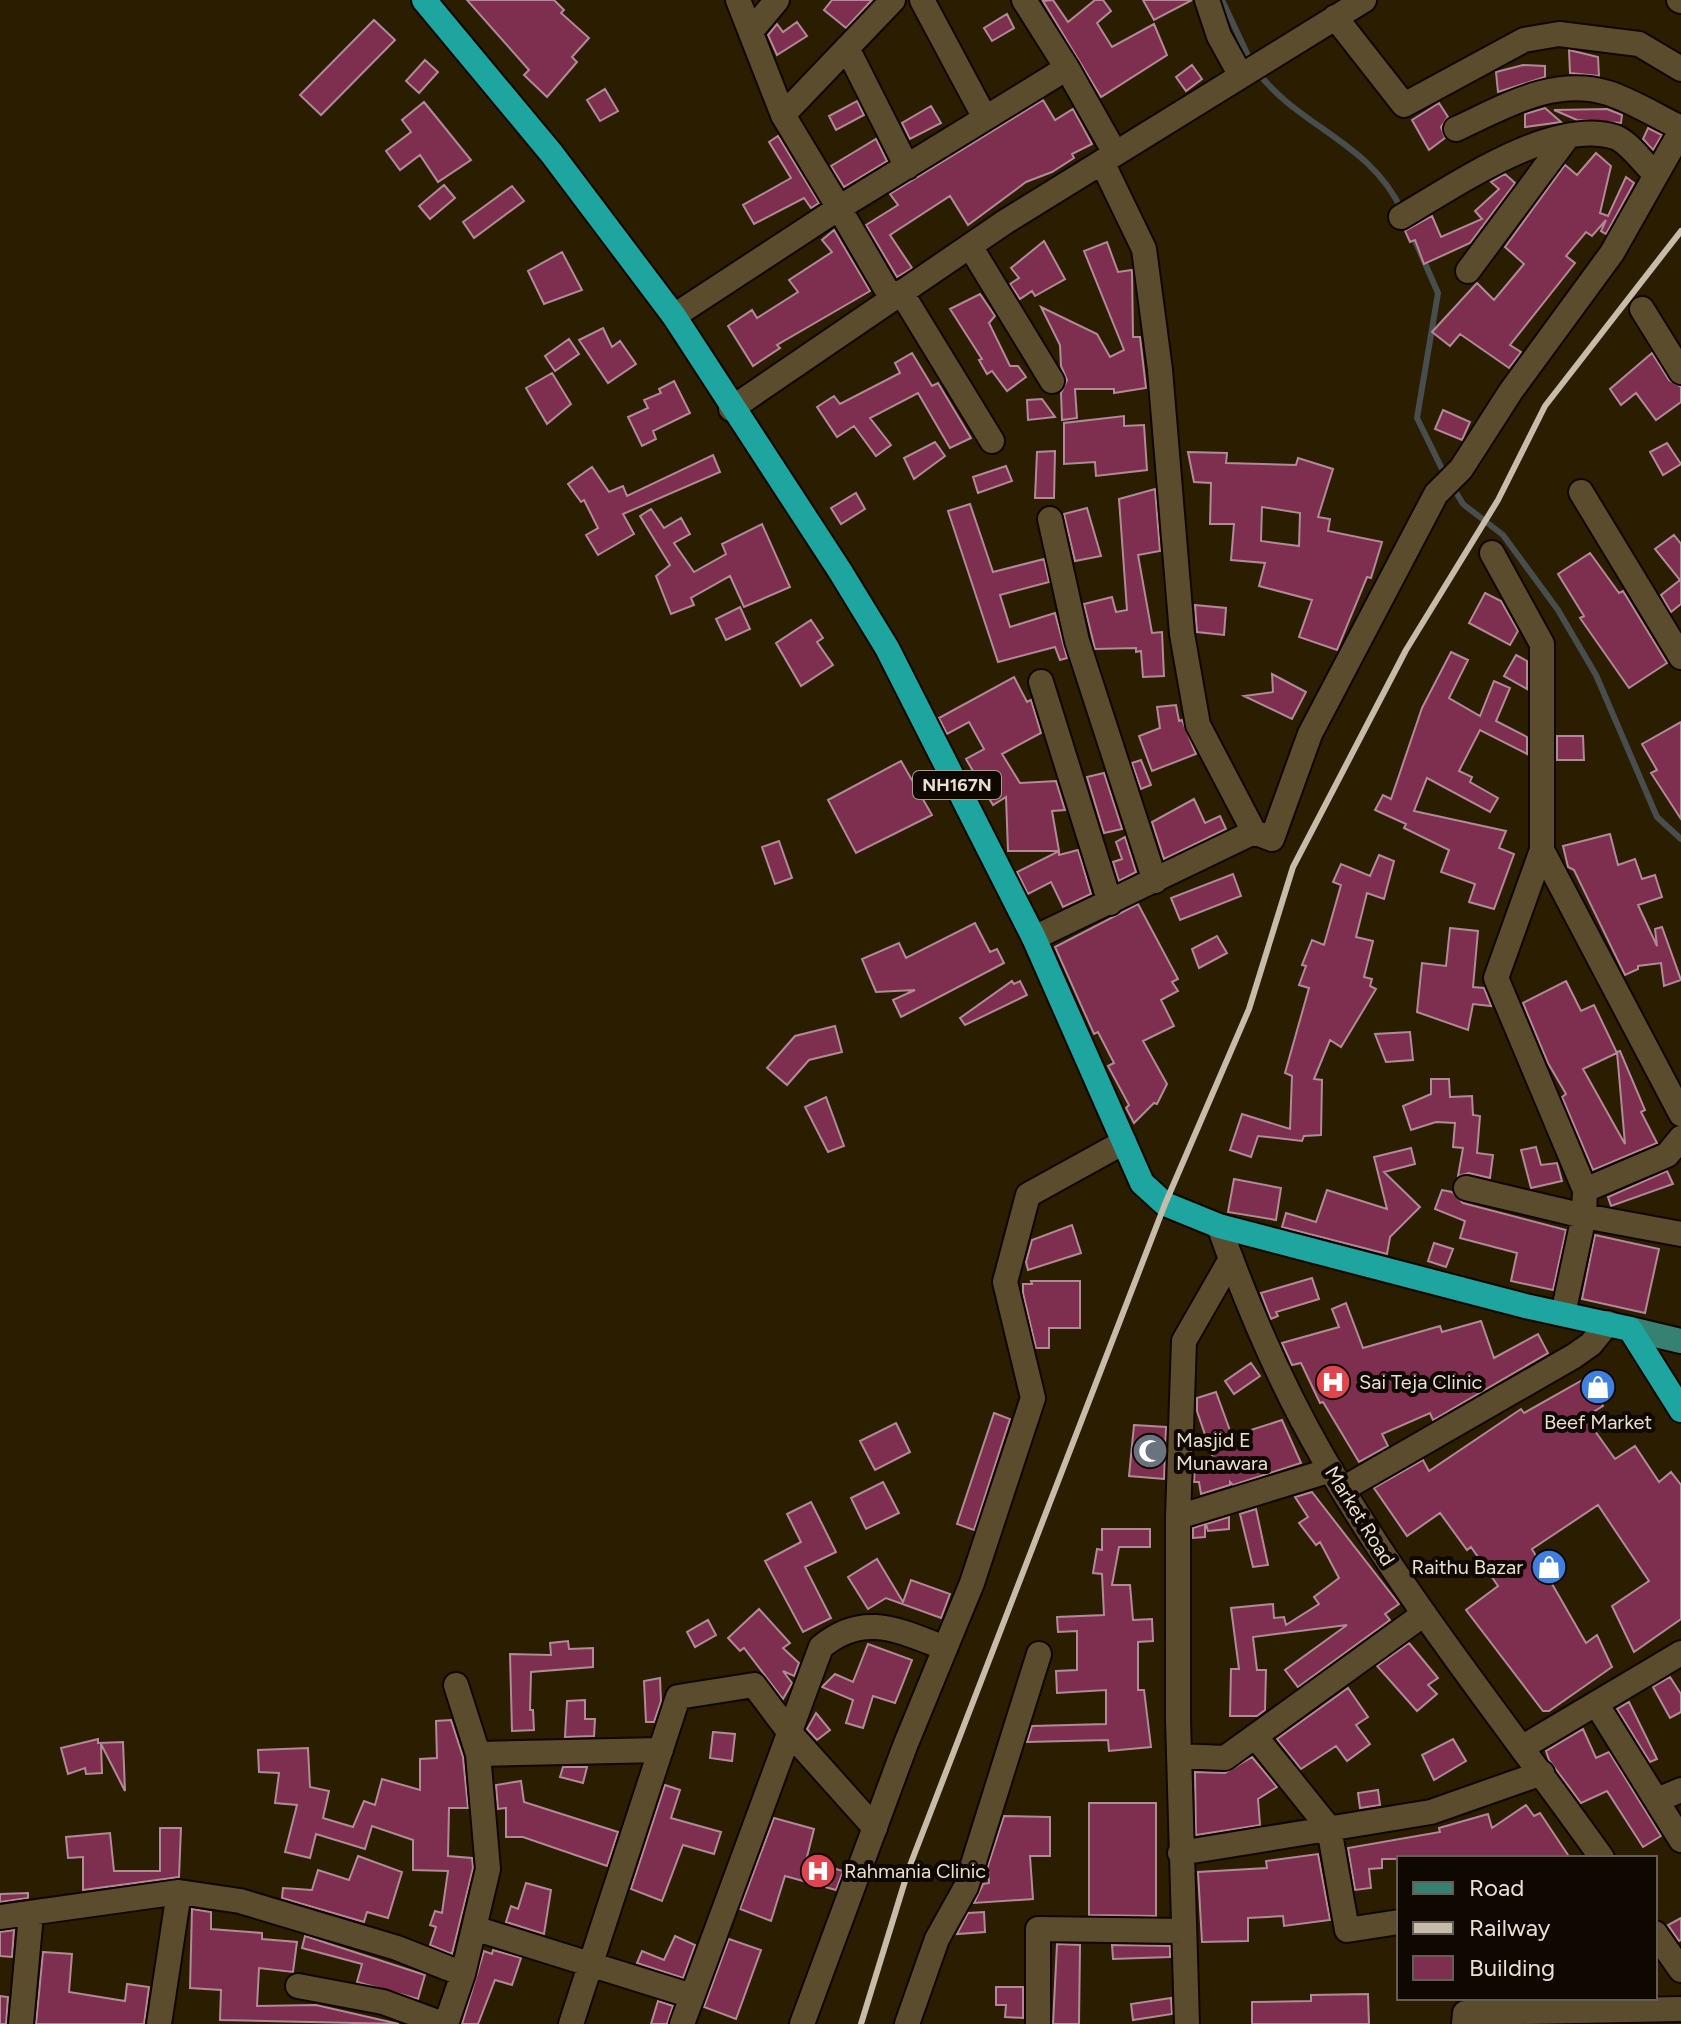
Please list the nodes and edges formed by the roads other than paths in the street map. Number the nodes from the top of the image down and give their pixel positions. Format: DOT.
graph roads {
  1 [pos="424,0"];
  2 [pos="738,0"];
  3 [pos="777,0"];
  4 [pos="893,0"];
  5 [pos="922,0"];
  6 [pos="1024,0"];
  7 [pos="1207,0"];
  8 [pos="1364,0"];
  9 [pos="1335,17"];
  10 [pos="752,30"];
  11 [pos="847,48"];
  12 [pos="1067,68"];
  13 [pos="1681,69"];
  14 [pos="1241,76"];
  15 [pos="783,115"];
  16 [pos="985,118"];
  17 [pos="1456,129"];
  18 [pos="1681,130"];
  19 [pos="1566,139"];
  20 [pos="1109,158"];
  21 [pos="907,167"];
  22 [pos="1655,174"];
  23 [pos="839,208"];
  24 [pos="1401,217"];
  25 [pos="970,246"];
  26 [pos="1468,271"];
  27 [pos="897,296"];
  28 [pos="1642,309"];
  29 [pos="674,316"];
  30 [pos="1681,372"];
  31 [pos="1052,381"];
  32 [pos="731,409"];
  33 [pos="992,441"];
  34 [pos="1581,492"];
  35 [pos="1050,519"];
  36 [pos="1492,553"];
  37 [pos="1681,657"];
  38 [pos="1041,682"];
  39 [pos="1254,832"];
  40 [pos="1542,850"];
  41 [pos="1155,881"];
  42 [pos="1110,903"];
  43 [pos="1034,938"];
  44 [pos="1681,1114"];
  45 [pos="1681,1138"];
  46 [pos="1124,1142"];
  47 [pos="1466,1188"];
  48 [pos="1585,1190"];
  49 [pos="1584,1216"];
  50 [pos="1219,1226"];
  51 [pos="1681,1234"];
  52 [pos="1231,1259"];
  53 [pos="1563,1314"];
  54 [pos="1619,1326"];
  55 [pos="1681,1341"];
  56 [pos="1681,1410"];
  57 [pos="1337,1480"];
  58 [pos="1178,1517"];
  59 [pos="1424,1614"];
  60 [pos="945,1648"];
  61 [pos="1681,1653"];
  62 [pos="1039,1654"];
  63 [pos="456,1685"];
  64 [pos="1597,1705"];
  65 [pos="790,1733"];
  66 [pos="1255,1736"];
  67 [pos="1523,1747"];
  68 [pos="661,1750"];
  69 [pos="478,1754"];
  70 [pos="1179,1756"];
  71 [pos="1542,1773"];
  72 [pos="1681,1790"];
  73 [pos="1657,1800"];
  74 [pos="875,1828"];
  75 [pos="1329,1828"];
  76 [pos="1681,1840"];
  77 [pos="1180,1853"];
  78 [pos="1601,1856"];
  79 [pos="179,1892"];
  80 [pos="31,1914"];
  81 [pos="0,1917"];
  82 [pos="1397,1922"];
  83 [pos="474,1928"];
  84 [pos="1184,1931"];
  85 [pos="1657,1936"];
  86 [pos="591,1965"];
  87 [pos="1681,1970"];
  88 [pos="463,1974"];
  89 [pos="298,1986"];
  90 [pos="692,1996"];
  91 [pos="1681,2009"];
  92 [pos="21,2024"];
  93 [pos="159,2024"];
  94 [pos="444,2024"];
  95 [pos="571,2024"];
  96 [pos="682,2024"];
  97 [pos="802,2024"];
  98 [pos="907,2024"];
  99 [pos="1038,2024"];
  100 [pos="1187,2024"];
  101 [pos="1464,2024"];
  1 -- 29 [label="highway, NH167N"];
  2 -- 10 [label="street"];
  3 -- 10 [label="street"];
  4 -- 11 [label="street"];
  5 -- 16 [label="street"];
  6 -- 12 [label="street"];
  7 -- 14 [label="street"];
  8 -- 9 [label="street"];
  9 -- 13 [label="street"];
  9 -- 14 [label="street"];
  10 -- 15 [label="street"];
  11 -- 15 [label="street"];
  11 -- 21 [label="street"];
  12 -- 16 [label="street"];
  12 -- 20 [label="street"];
  14 -- 20 [label="street"];
  15 -- 23 [label="street"];
  16 -- 21 [label="street"];
  17 -- 18 [label="street"];
  18 -- 22 [label="street"];
  19 -- 22 [label="street"];
  19 -- 24 [label="street"];
  19 -- 26 [label="street"];
  20 -- 25 [label="street"];
  20 -- 39 [label="street"];
  21 -- 23 [label="street"];
  22 -- 39 [label="street"];
  23 -- 27 [label="street"];
  23 -- 29 [label="street"];
  25 -- 27 [label="street"];
  25 -- 31 [label="street"];
  27 -- 32 [label="street"];
  27 -- 33 [label="street"];
  28 -- 30 [label="street"];
  29 -- 32 [label="highway, NH167N"];
  32 -- 43 [label="highway, NH167N"];
  34 -- 37 [label="street"];
  35 -- 41 [label="street"];
  36 -- 40 [label="street"];
  38 -- 42 [label="street"];
  39 -- 41 [label="street"];
  40 -- 44 [label="street"];
  40 -- 48 [label="street"];
  41 -- 42 [label="street"];
  42 -- 43 [label="street"];
  43 -- 46 [label="highway, NH167N"];
  45 -- 48 [label="street"];
  46 -- 50 [label="highway, NH167N"];
  46 -- 60 [label="street"];
  47 -- 49 [label="street"];
  48 -- 49 [label="street"];
  49 -- 51 [label="street"];
  49 -- 53 [label="street"];
  50 -- 52 [label="street, Market Road"];
  50 -- 53 [label="highway, NH167N"];
  52 -- 57 [label="street, Market Road"];
  52 -- 58 [label="street"];
  53 -- 54 [label="highway, NH167N"];
  54 -- 55 [label="main road"];
  54 -- 56 [label="highway"];
  54 -- 57 [label="street"];
  57 -- 58 [label="street"];
  57 -- 59 [label="street, Market Road"];
  58 -- 70 [label="street"];
  59 -- 66 [label="street"];
  59 -- 67 [label="street, Market Road"];
  60 -- 65 [label="street"];
  60 -- 74 [label="street"];
  61 -- 64 [label="street"];
  62 -- 98 [label="street"];
  63 -- 69 [label="street"];
  64 -- 67 [label="street"];
  64 -- 73 [label="street"];
  65 -- 68 [label="street"];
  65 -- 74 [label="street"];
  65 -- 90 [label="street"];
  66 -- 70 [label="street"];
  66 -- 75 [label="street"];
  67 -- 71 [label="street, Market Road"];
  68 -- 69 [label="street"];
  68 -- 86 [label="street"];
  69 -- 83 [label="street"];
  70 -- 77 [label="street"];
  71 -- 75 [label="street"];
  71 -- 78 [label="street, Market Road"];
  72 -- 73 [label="street"];
  73 -- 76 [label="street"];
  74 -- 97 [label="street"];
  75 -- 77 [label="street"];
  75 -- 82 [label="street"];
  77 -- 84 [label="street"];
  79 -- 80 [label="street"];
  79 -- 88 [label="street"];
  79 -- 93 [label="street"];
  80 -- 81 [label="street"];
  80 -- 92 [label="street"];
  83 -- 86 [label="street"];
  83 -- 88 [label="street"];
  84 -- 99 [label="street"];
  84 -- 100 [label="street"];
  85 -- 87 [label="street"];
  86 -- 90 [label="street"];
  86 -- 95 [label="street"];
  88 -- 94 [label="street"];
  89 -- 94 [label="street"];
  90 -- 96 [label="street"];
  91 -- 101 [label="street"];
}
